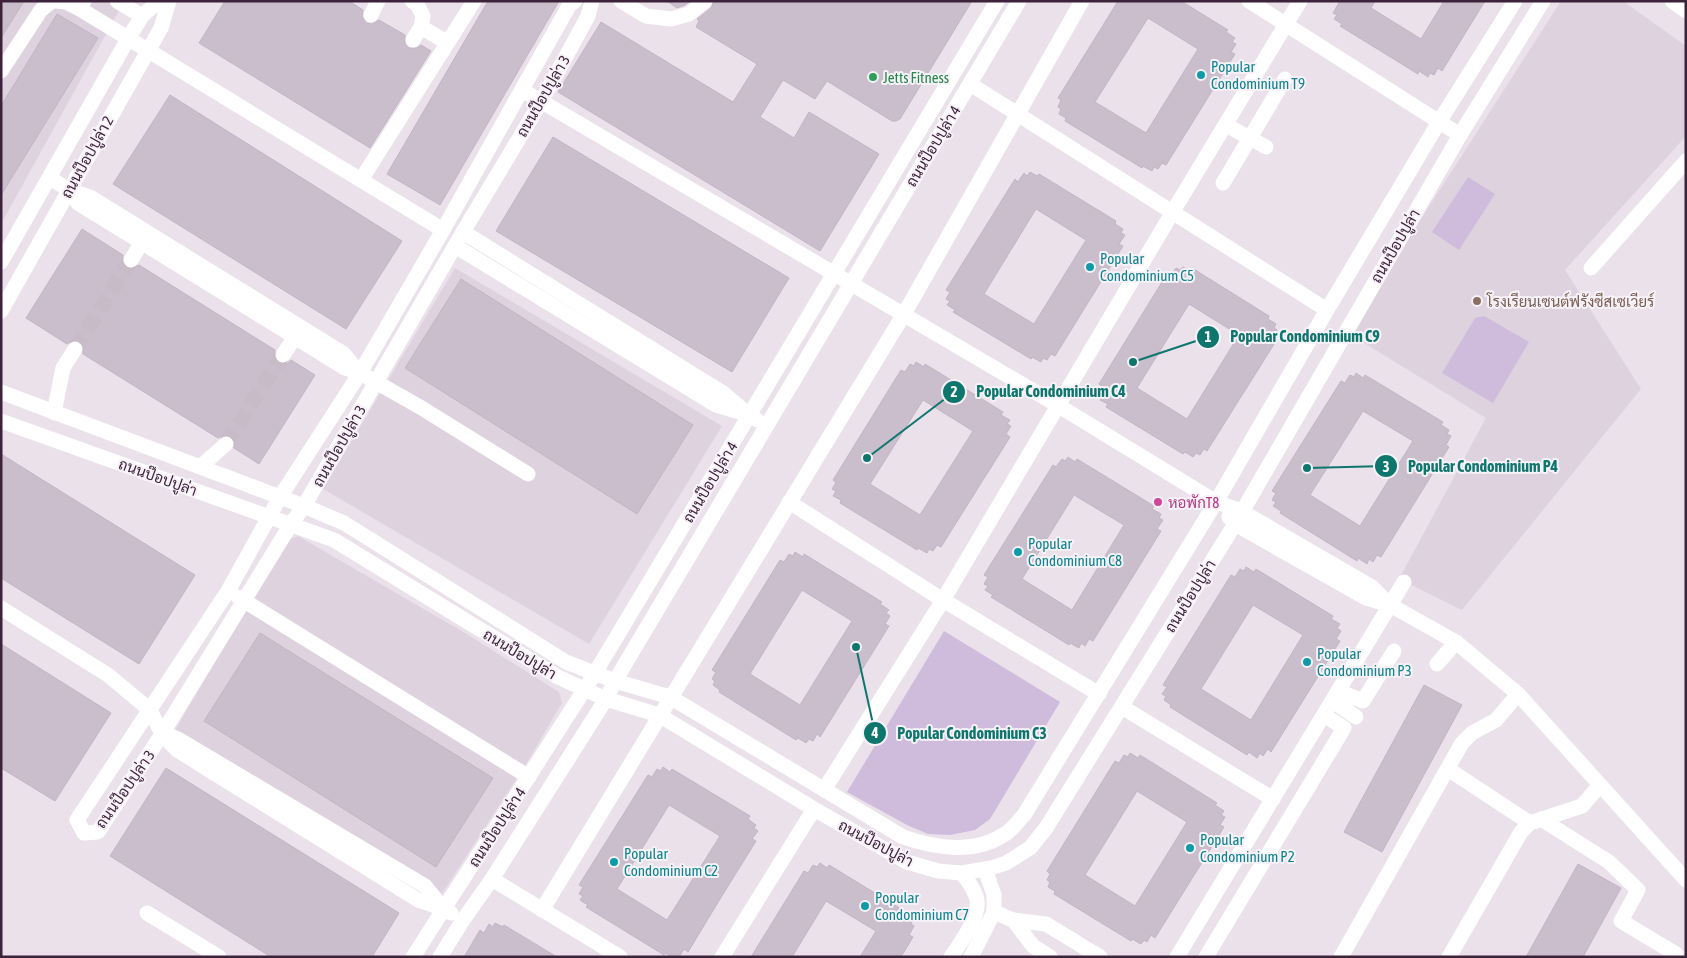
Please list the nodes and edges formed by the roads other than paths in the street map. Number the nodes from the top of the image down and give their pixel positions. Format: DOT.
graph roads {
  1 [pos="52,1"];
  2 [pos="56,1"];
  3 [pos="117,1"];
  4 [pos="159,1"];
  5 [pos="169,1"];
  6 [pos="412,1"];
  7 [pos="474,1"];
  8 [pos="575,1"];
  9 [pos="592,1"];
  10 [pos="621,1"];
  11 [pos="704,1"];
  12 [pos="996,1"];
  13 [pos="1019,1"];
  14 [pos="1082,1"];
  15 [pos="1248,1"];
  16 [pos="1300,1"];
  17 [pos="1515,1"];
  18 [pos="1543,1"];
  19 [pos="1672,1"];
  20 [pos="82,5"];
  21 [pos="1686,11"];
  22 [pos="142,16"];
  23 [pos="1286,24"];
  24 [pos="421,27"];
  25 [pos="128,39"];
  26 [pos="413,40"];
  27 [pos="445,46"];
  28 [pos="146,51"];
  29 [pos="1,71"];
  30 [pos="1285,78"];
  31 [pos="970,84"];
  32 [pos="522,90"];
  33 [pos="541,102"];
  34 [pos="1018,114"];
  35 [pos="1439,122"];
  36 [pos="1226,125"];
  37 [pos="1460,135"];
  38 [pos="1249,138"];
  39 [pos="1266,148"];
  40 [pos="1686,161"];
  41 [pos="50,178"];
  42 [pos="361,180"];
  43 [pos="1223,183"];
  44 [pos="69,190"];
  45 [pos="1172,213"];
  46 [pos="443,230"];
  47 [pos="459,239"];
  48 [pos="142,242"];
  49 [pos="131,260"];
  50 [pos="1,262"];
  51 [pos="1591,268"];
  52 [pos="834,274"];
  53 [pos="852,284"];
  54 [pos="1327,310"];
  55 [pos="1,311"];
  56 [pos="904,314"];
  57 [pos="295,337"];
  58 [pos="75,349"];
  59 [pos="283,355"];
  60 [pos="360,373"];
  61 [pos="375,383"];
  62 [pos="1,392"];
  63 [pos="1059,406"];
  64 [pos="54,413"];
  65 [pos="750,415"];
  66 [pos="1,421"];
  67 [pos="767,426"];
  68 [pos="226,444"];
  69 [pos="200,467"];
  70 [pos="528,474"];
  71 [pos="280,497"];
  72 [pos="789,502"];
  73 [pos="1216,502"];
  74 [pos="304,506"];
  75 [pos="269,517"];
  76 [pos="1238,517"];
  77 [pos="292,524"];
  78 [pos="1404,582"];
  79 [pos="228,591"];
  80 [pos="943,600"];
  81 [pos="245,601"];
  82 [pos="1390,605"];
  83 [pos="1,608"];
  84 [pos="1456,642"];
  85 [pos="1394,651"];
  86 [pos="1437,664"];
  87 [pos="595,673"];
  88 [pos="615,681"];
  89 [pos="585,690"];
  90 [pos="1099,694"];
  91 [pos="1518,694"];
  92 [pos="1336,696"];
  93 [pos="670,697"];
  94 [pos="606,699"];
  95 [pos="1122,707"];
  96 [pos="150,710"];
  97 [pos="659,715"];
  98 [pos="1324,715"];
  99 [pos="1356,717"];
  100 [pos="162,734"];
  101 [pos="1448,769"];
  102 [pos="529,777"];
  103 [pos="1600,786"];
  104 [pos="824,790"];
  105 [pos="1273,799"];
  106 [pos="814,809"];
  107 [pos="1536,821"];
  108 [pos="985,869"];
  109 [pos="962,873"];
  110 [pos="492,879"];
  111 [pos="1686,880"];
  112 [pos="444,909"];
  113 [pos="542,910"];
  114 [pos="994,912"];
  115 [pos="147,913"];
  116 [pos="463,920"];
  117 [pos="1014,920"];
  118 [pos="1676,954"];
  119 [pos="219,957"];
  120 [pos="413,957"];
  121 [pos="440,957"];
  122 [pos="620,957"];
  123 [pos="722,957"];
  124 [pos="951,957"];
  125 [pos="971,957"];
  126 [pos="1050,957"];
  127 [pos="1100,957"];
  128 [pos="1177,957"];
  129 [pos="1206,957"];
  130 [pos="1341,957"];
  131 [pos="1449,957"];
  1 -- 29 [label="street"];
  2 -- 20 [label="street"];
  3 -- 22 [label="street"];
  4 -- 22 [label="street, ถนนป๊อปปูล่า 2"];
  5 -- 28 [label="street, ถนนป๊อปปูล่า 2"];
  6 -- 24 [label="street"];
  7 -- 27 [label="street"];
  8 -- 32 [label="street, ถนนป๊อปปูล่า 3"];
  9 -- 33 [label="street, ถนนป๊อปปูล่า 3"];
  10 -- 11 [label="street"];
  12 -- 52 [label="street, ถนนป๊อปปูล่า 4"];
  13 -- 31 [label="street, ถนนป๊อปปูล่า 4"];
  14 -- 34 [label="street"];
  15 -- 23 [label="street"];
  16 -- 23 [label="street"];
  17 -- 35 [label="street, ถนนป๊อปปูล่า"];
  18 -- 37 [label="street, ถนนป๊อปปูล่า"];
  19 -- 21 [label="street"];
  20 -- 25 [label="street"];
  22 -- 25 [label="street, ถนนป๊อปปูล่า 2"];
  23 -- 35 [label="street"];
  23 -- 36 [label="street"];
  24 -- 26 [label="street"];
  24 -- 27 [label="street"];
  25 -- 28 [label="street"];
  25 -- 41 [label="street, ถนนป๊อปปูล่า 2"];
  27 -- 42 [label="street"];
  28 -- 42 [label="street"];
  28 -- 44 [label="street, ถนนป๊อปปูล่า 2"];
  30 -- 38 [label="street"];
  31 -- 34 [label="street"];
  31 -- 53 [label="street, ถนนป๊อปปูล่า 4"];
  32 -- 33 [label="street"];
  32 -- 46 [label="street, ถนนป๊อปปูล่า 3"];
  33 -- 47 [label="street, ถนนป๊อปปูล่า 3"];
  33 -- 52 [label="street"];
  34 -- 45 [label="street"];
  34 -- 56 [label="street"];
  35 -- 37 [label="street"];
  35 -- 54 [label="street, ถนนป๊อปปูล่า"];
  36 -- 38 [label="street"];
  36 -- 45 [label="street"];
  37 -- 76 [label="street, ถนนป๊อปปูล่า"];
  38 -- 39 [label="street"];
  38 -- 43 [label="street"];
  40 -- 51 [label="street"];
  41 -- 44 [label="street"];
  41 -- 50 [label="street, ถนนป๊อปปูล่า 2"];
  42 -- 46 [label="street"];
  44 -- 48 [label="street"];
  44 -- 55 [label="street, ถนนป๊อปปูล่า 2"];
  44 -- 60 [label="street"];
  45 -- 54 [label="street"];
  45 -- 63 [label="street"];
  46 -- 60 [label="street, ถนนป๊อปปูล่า 3"];
  47 -- 61 [label="street, ถนนป๊อปปูล่า 3"];
  47 -- 65 [label="street"];
  48 -- 49 [label="street"];
  48 -- 57 [label="street"];
  52 -- 53 [label="street"];
  52 -- 65 [label="street, ถนนป๊อปปูล่า 4"];
  53 -- 56 [label="street"];
  53 -- 67 [label="street, ถนนป๊อปปูล่า 4"];
  54 -- 73 [label="street, ถนนป๊อปปูล่า"];
  56 -- 63 [label="street"];
  56 -- 72 [label="street"];
  57 -- 59 [label="street"];
  57 -- 60 [label="street"];
  58 -- 64 [label="street"];
  60 -- 61 [label="street"];
  60 -- 71 [label="street, ถนนป๊อปปูล่า 3"];
  61 -- 70 [label="street"];
  61 -- 74 [label="street, ถนนป๊อปปูล่า 3"];
  62 -- 64 [label="street, ถนนป๊อปปูล่า"];
  63 -- 73 [label="street"];
  63 -- 80 [label="street"];
  64 -- 69 [label="street, ถนนป๊อปปูล่า"];
  65 -- 67 [label="street"];
  65 -- 87 [label="street, ถนนป๊อปปูล่า 4"];
  66 -- 75 [label="street, ถนนป๊อปปูล่า"];
  67 -- 88 [label="street, ถนนป๊อปปูล่า 4"];
  68 -- 69 [label="street"];
  69 -- 71 [label="street, ถนนป๊อปปูล่า"];
  71 -- 74 [label="street, ถนนป๊อปปูล่า"];
  71 -- 75 [label="street, ถนนป๊อปปูล่า 3"];
  72 -- 80 [label="street"];
  72 -- 93 [label="street"];
  73 -- 76 [label="street"];
  73 -- 90 [label="street, ถนนป๊อปปูล่า"];
  74 -- 77 [label="street, ถนนป๊อปปูล่า 3"];
  74 -- 87 [label="street, ถนนป๊อปปูล่า"];
  75 -- 77 [label="street, ถนนป๊อปปูล่า"];
  75 -- 79 [label="street, ถนนป๊อปปูล่า 3"];
  76 -- 82 [label="street"];
  76 -- 95 [label="street, ถนนป๊อปปูล่า"];
  77 -- 81 [label="street, ถนนป๊อปปูล่า 3"];
  77 -- 89 [label="street, ถนนป๊อปปูล่า"];
  78 -- 82 [label="street"];
  79 -- 81 [label="street"];
  79 -- 96 [label="street, ถนนป๊อปปูล่า 3"];
  80 -- 90 [label="street"];
  80 -- 104 [label="street"];
  81 -- 100 [label="street, ถนนป๊อปปูล่า 3"];
  81 -- 102 [label="street"];
  82 -- 84 [label="street"];
  82 -- 92 [label="street"];
  83 -- 96 [label="street"];
  84 -- 86 [label="street"];
  84 -- 91 [label="street"];
  85 -- 92 [label="street"];
  87 -- 88 [label="street, ถนนป๊อปปูล่า"];
  87 -- 89 [label="street, ถนนป๊อปปูล่า 4"];
  88 -- 93 [label="street, ถนนป๊อปปูล่า"];
  88 -- 94 [label="street, ถนนป๊อปปูล่า 4"];
  89 -- 94 [label="street, ถนนป๊อปปูล่า"];
  89 -- 102 [label="street, ถนนป๊อปปูล่า 4"];
  90 -- 104 [label="street, ถนนป๊อปปูล่า"];
  91 -- 101 [label="street"];
  91 -- 103 [label="street"];
  92 -- 98 [label="street"];
  92 -- 99 [label="street"];
  93 -- 97 [label="street"];
  93 -- 104 [label="street, ถนนป๊อปปูล่า"];
  94 -- 97 [label="street, ถนนป๊อปปูล่า"];
  94 -- 110 [label="street, ถนนป๊อปปูล่า 4"];
  95 -- 105 [label="street"];
  95 -- 108 [label="street, ถนนป๊อปปูล่า"];
  96 -- 100 [label="street"];
  96 -- 100 [label="street, ถนนป๊อปปูล่า 3"];
  97 -- 106 [label="street, ถนนป๊อปปูล่า"];
  97 -- 113 [label="street"];
  98 -- 105 [label="street"];
  98 -- 129 [label="street"];
  100 -- 112 [label="street"];
  101 -- 107 [label="street"];
  101 -- 130 [label="street"];
  102 -- 112 [label="street, ถนนป๊อปปูล่า 4"];
  103 -- 107 [label="street"];
  103 -- 111 [label="street"];
  105 -- 128 [label="street"];
  106 -- 109 [label="street, ถนนป๊อปปูล่า"];
  106 -- 123 [label="street"];
  107 -- 118 [label="street"];
  107 -- 131 [label="street"];
  108 -- 109 [label="street, ถนนป๊อปปูล่า"];
  108 -- 114 [label="street"];
  109 -- 124 [label="street"];
  110 -- 113 [label="street"];
  110 -- 116 [label="street, ถนนป๊อปปูล่า 4"];
  112 -- 116 [label="street"];
  112 -- 120 [label="street, ถนนป๊อปปูล่า 4"];
  113 -- 122 [label="street"];
  114 -- 117 [label="street"];
  114 -- 125 [label="street"];
  115 -- 119 [label="street"];
  116 -- 121 [label="street, ถนนป๊อปปูล่า 4"];
  117 -- 126 [label="street"];
  117 -- 127 [label="street"];
}
